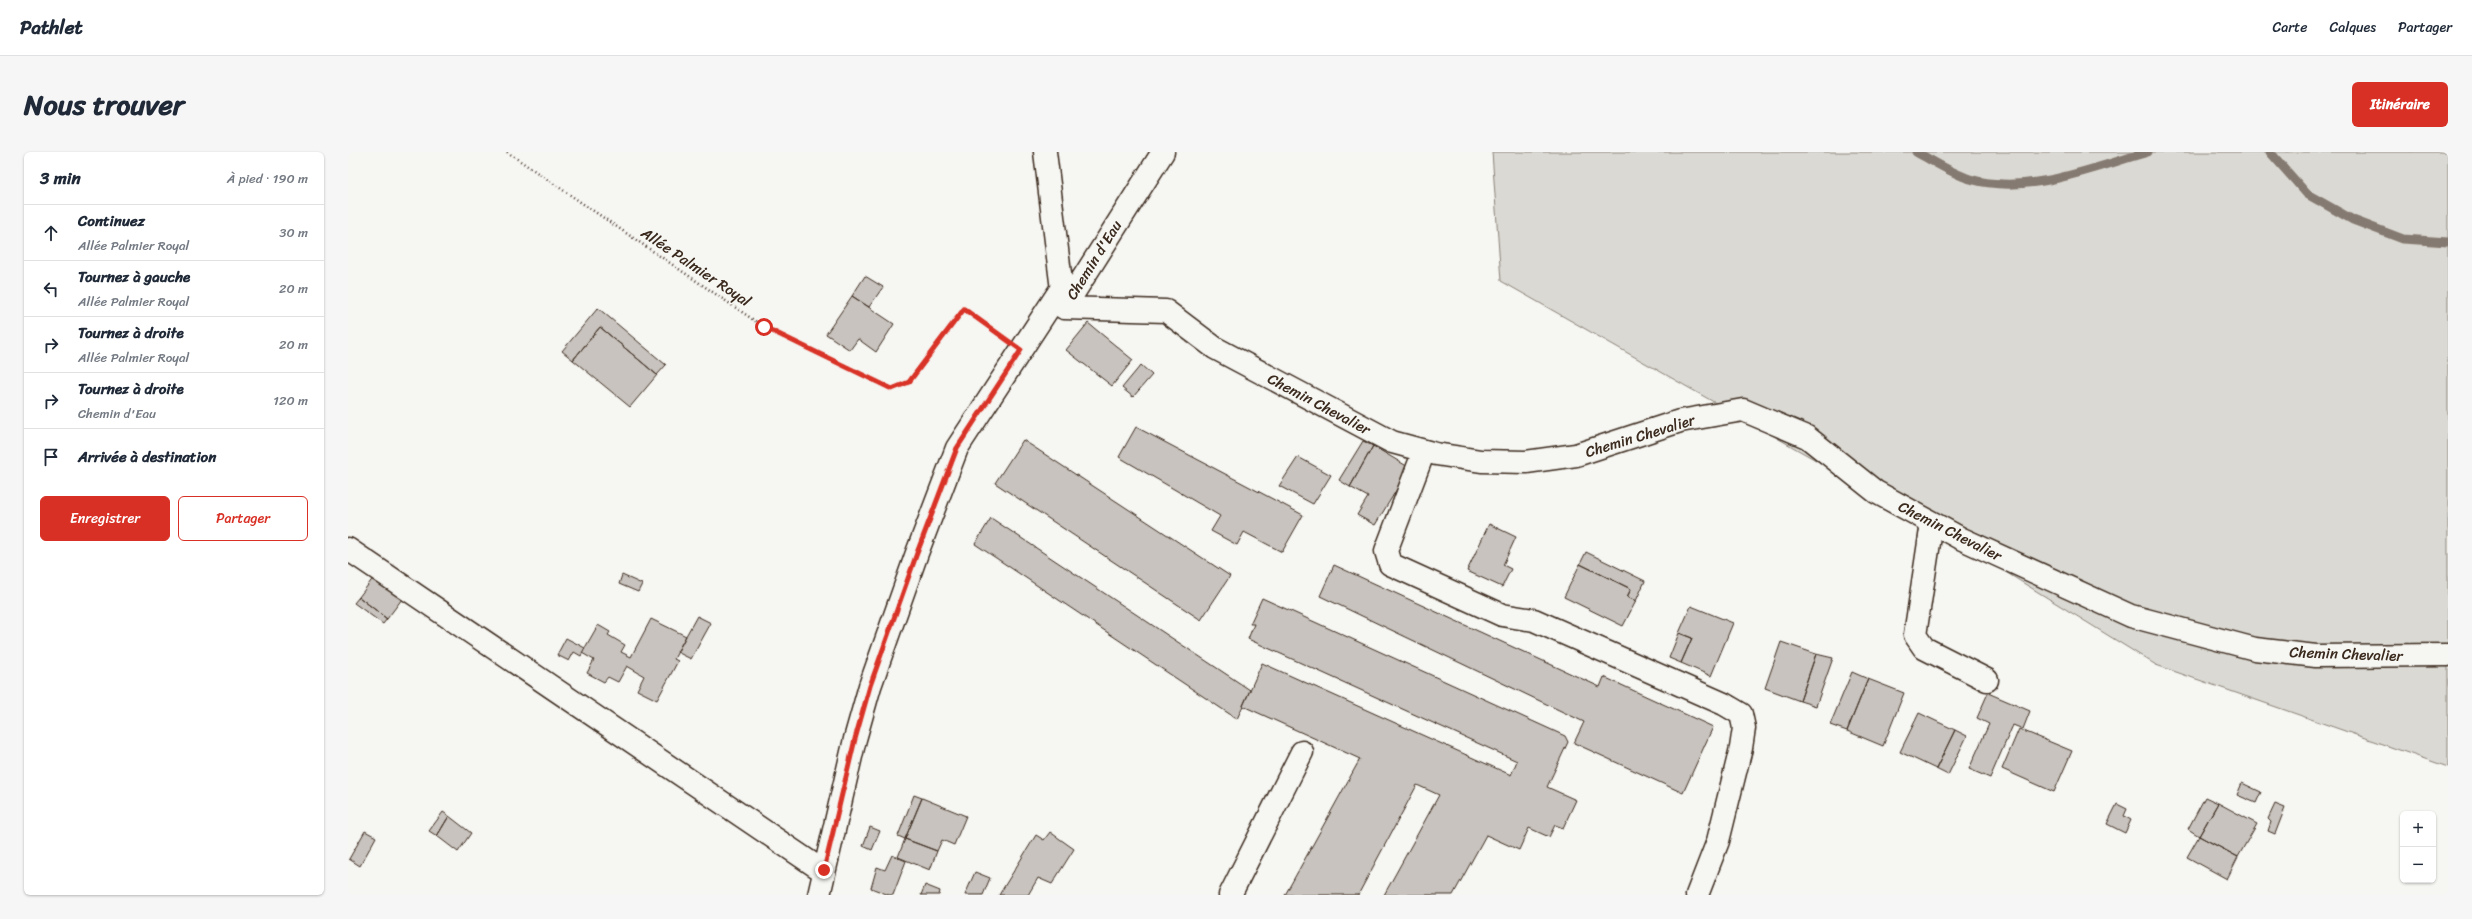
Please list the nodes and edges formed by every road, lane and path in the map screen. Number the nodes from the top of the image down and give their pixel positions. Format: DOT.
graph roads {
  1 [pos="507,152"];
  2 [pos="1045,152"];
  3 [pos="1163,152"];
  4 [pos="1064,308"];
  5 [pos="1021,350"];
  6 [pos="1424,451"];
  7 [pos="1932,523"];
  8 [pos="348,549"];
  9 [pos="2448,655"];
  10 [pos="1987,680"];
  11 [pos="1302,752"];
  12 [pos="824,870"];
  13 [pos="819,895"];
  14 [pos="1230,895"];
  15 [pos="1697,895"];
  1 -- 5 [label="path, Allée Palmier Royal"];
  2 -- 4 [label="street"];
  3 -- 4 [label="street, Chemin d'Eau"];
  4 -- 5 [label="street, Chemin d'Eau"];
  4 -- 6 [label="street, Chemin Chevalier"];
  5 -- 12 [label="street, Chemin d'Eau"];
  6 -- 7 [label="street, Chemin Chevalier"];
  6 -- 15 [label="street"];
  7 -- 9 [label="street, Chemin Chevalier"];
  7 -- 10 [label="street"];
  8 -- 12 [label="street"];
  11 -- 14 [label="street"];
  12 -- 13 [label="street, Chemin d'Eau"];
}
